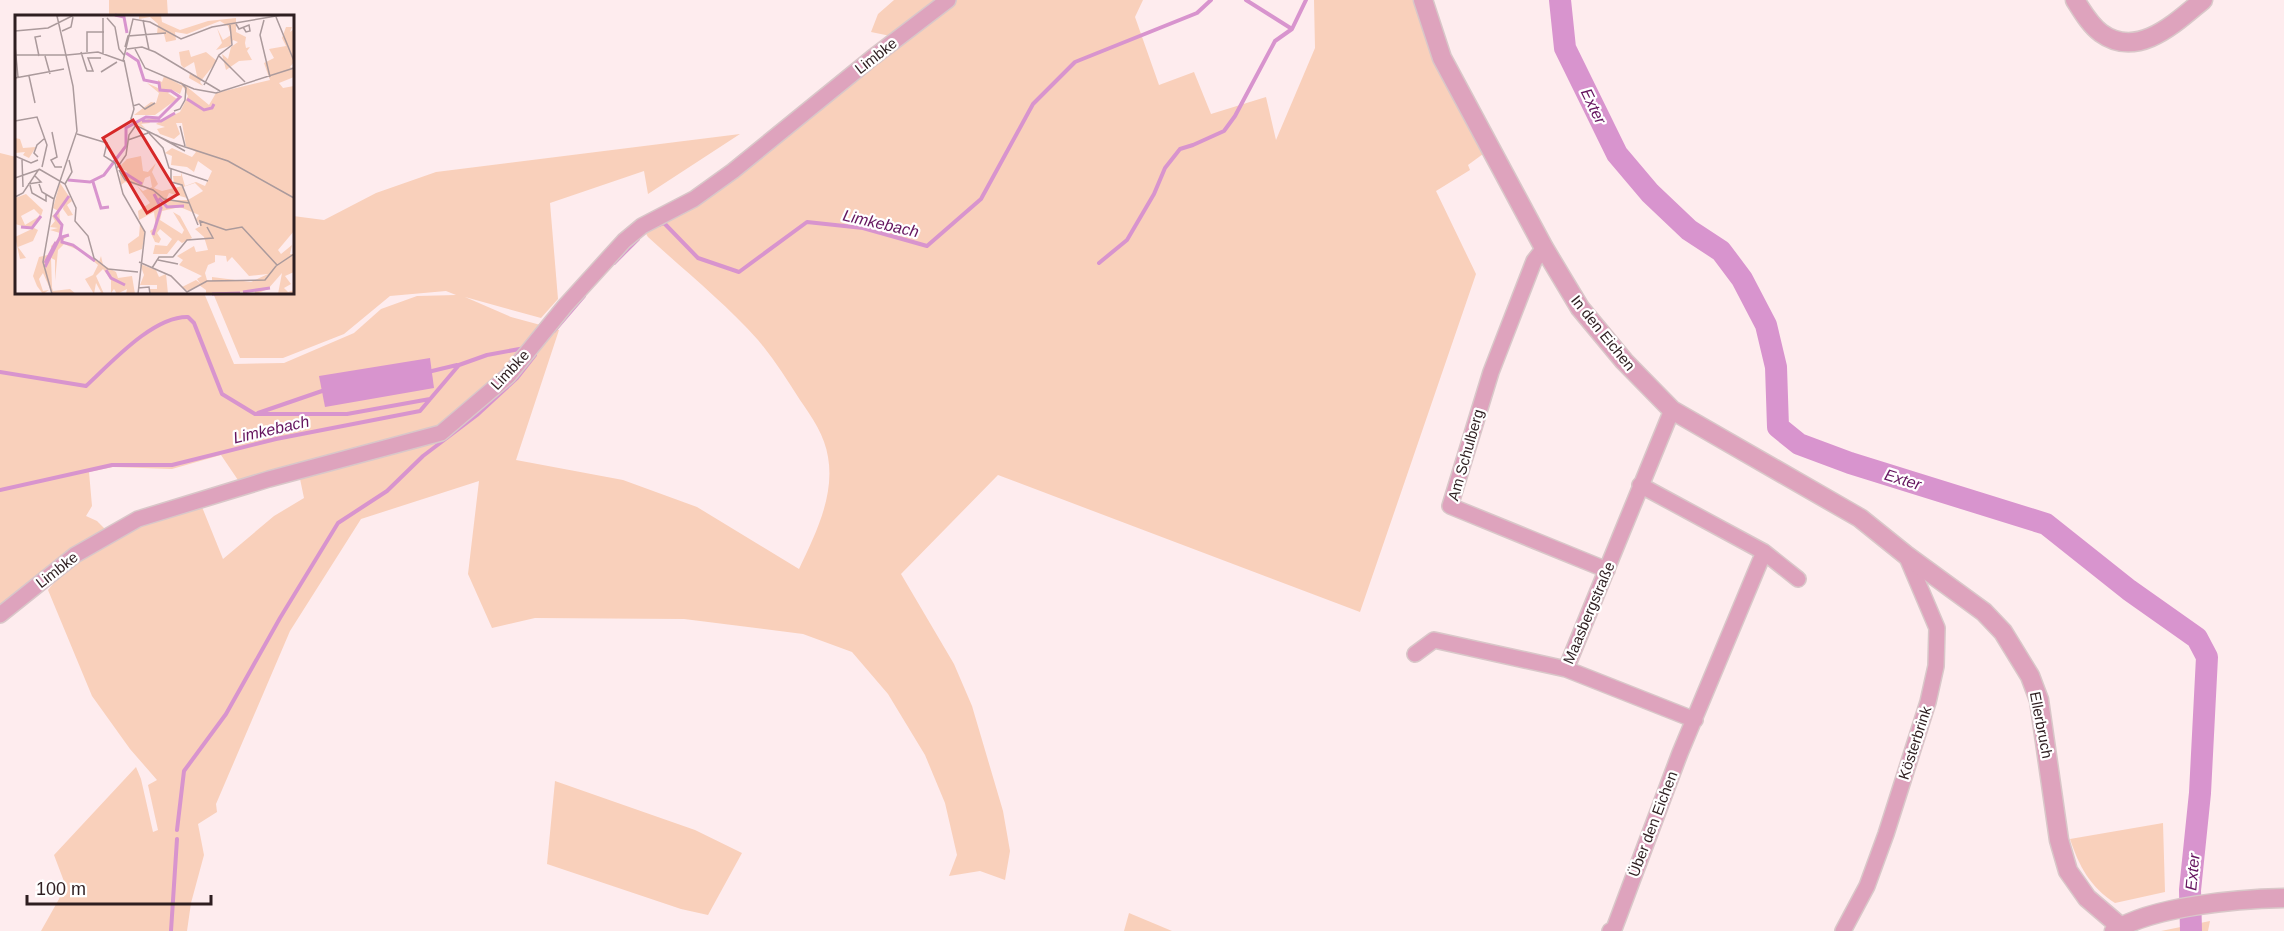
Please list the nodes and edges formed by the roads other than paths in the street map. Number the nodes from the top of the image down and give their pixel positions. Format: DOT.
graph roads {
  1 [pos="948,0"];
  2 [pos="1423,0"];
  3 [pos="2074,0"];
  4 [pos="2203,0"];
  5 [pos="1544,248"];
  6 [pos="1672,410"];
  7 [pos="1640,485"];
  8 [pos="1764,552"];
  9 [pos="1906,555"];
  10 [pos="1607,570"];
  11 [pos="1798,579"];
  12 [pos="0,615"];
  13 [pos="1414,654"];
  14 [pos="1566,669"];
  15 [pos="1695,720"];
  16 [pos="2284,898"];
  17 [pos="2117,929"];
  18 [pos="1613,930"];
  19 [pos="1844,930"];
  1 -- 12 [label="street, Limbke"];
  2 -- 5 [label="street, In den Eichen"];
  3 -- 4 [label="street"];
  5 -- 6 [label="street, In den Eichen"];
  5 -- 10 [label="street, Am Schulberg"];
  6 -- 7 [label="street, Maasbergstraße"];
  6 -- 9 [label="street, In den Eichen"];
  7 -- 8 [label="street"];
  7 -- 10 [label="street, Maasbergstraße"];
  8 -- 11 [label="street"];
  8 -- 15 [label="street, Über den Eichen"];
  9 -- 17 [label="street, Ellerbruch"];
  9 -- 19 [label="street, Kösterbrink"];
  10 -- 14 [label="street, Maasbergstraße"];
  13 -- 14 [label="street, Maasbergstraße"];
  14 -- 15 [label="street"];
  15 -- 18 [label="street, Über den Eichen"];
  16 -- 17 [label="street"];
}
